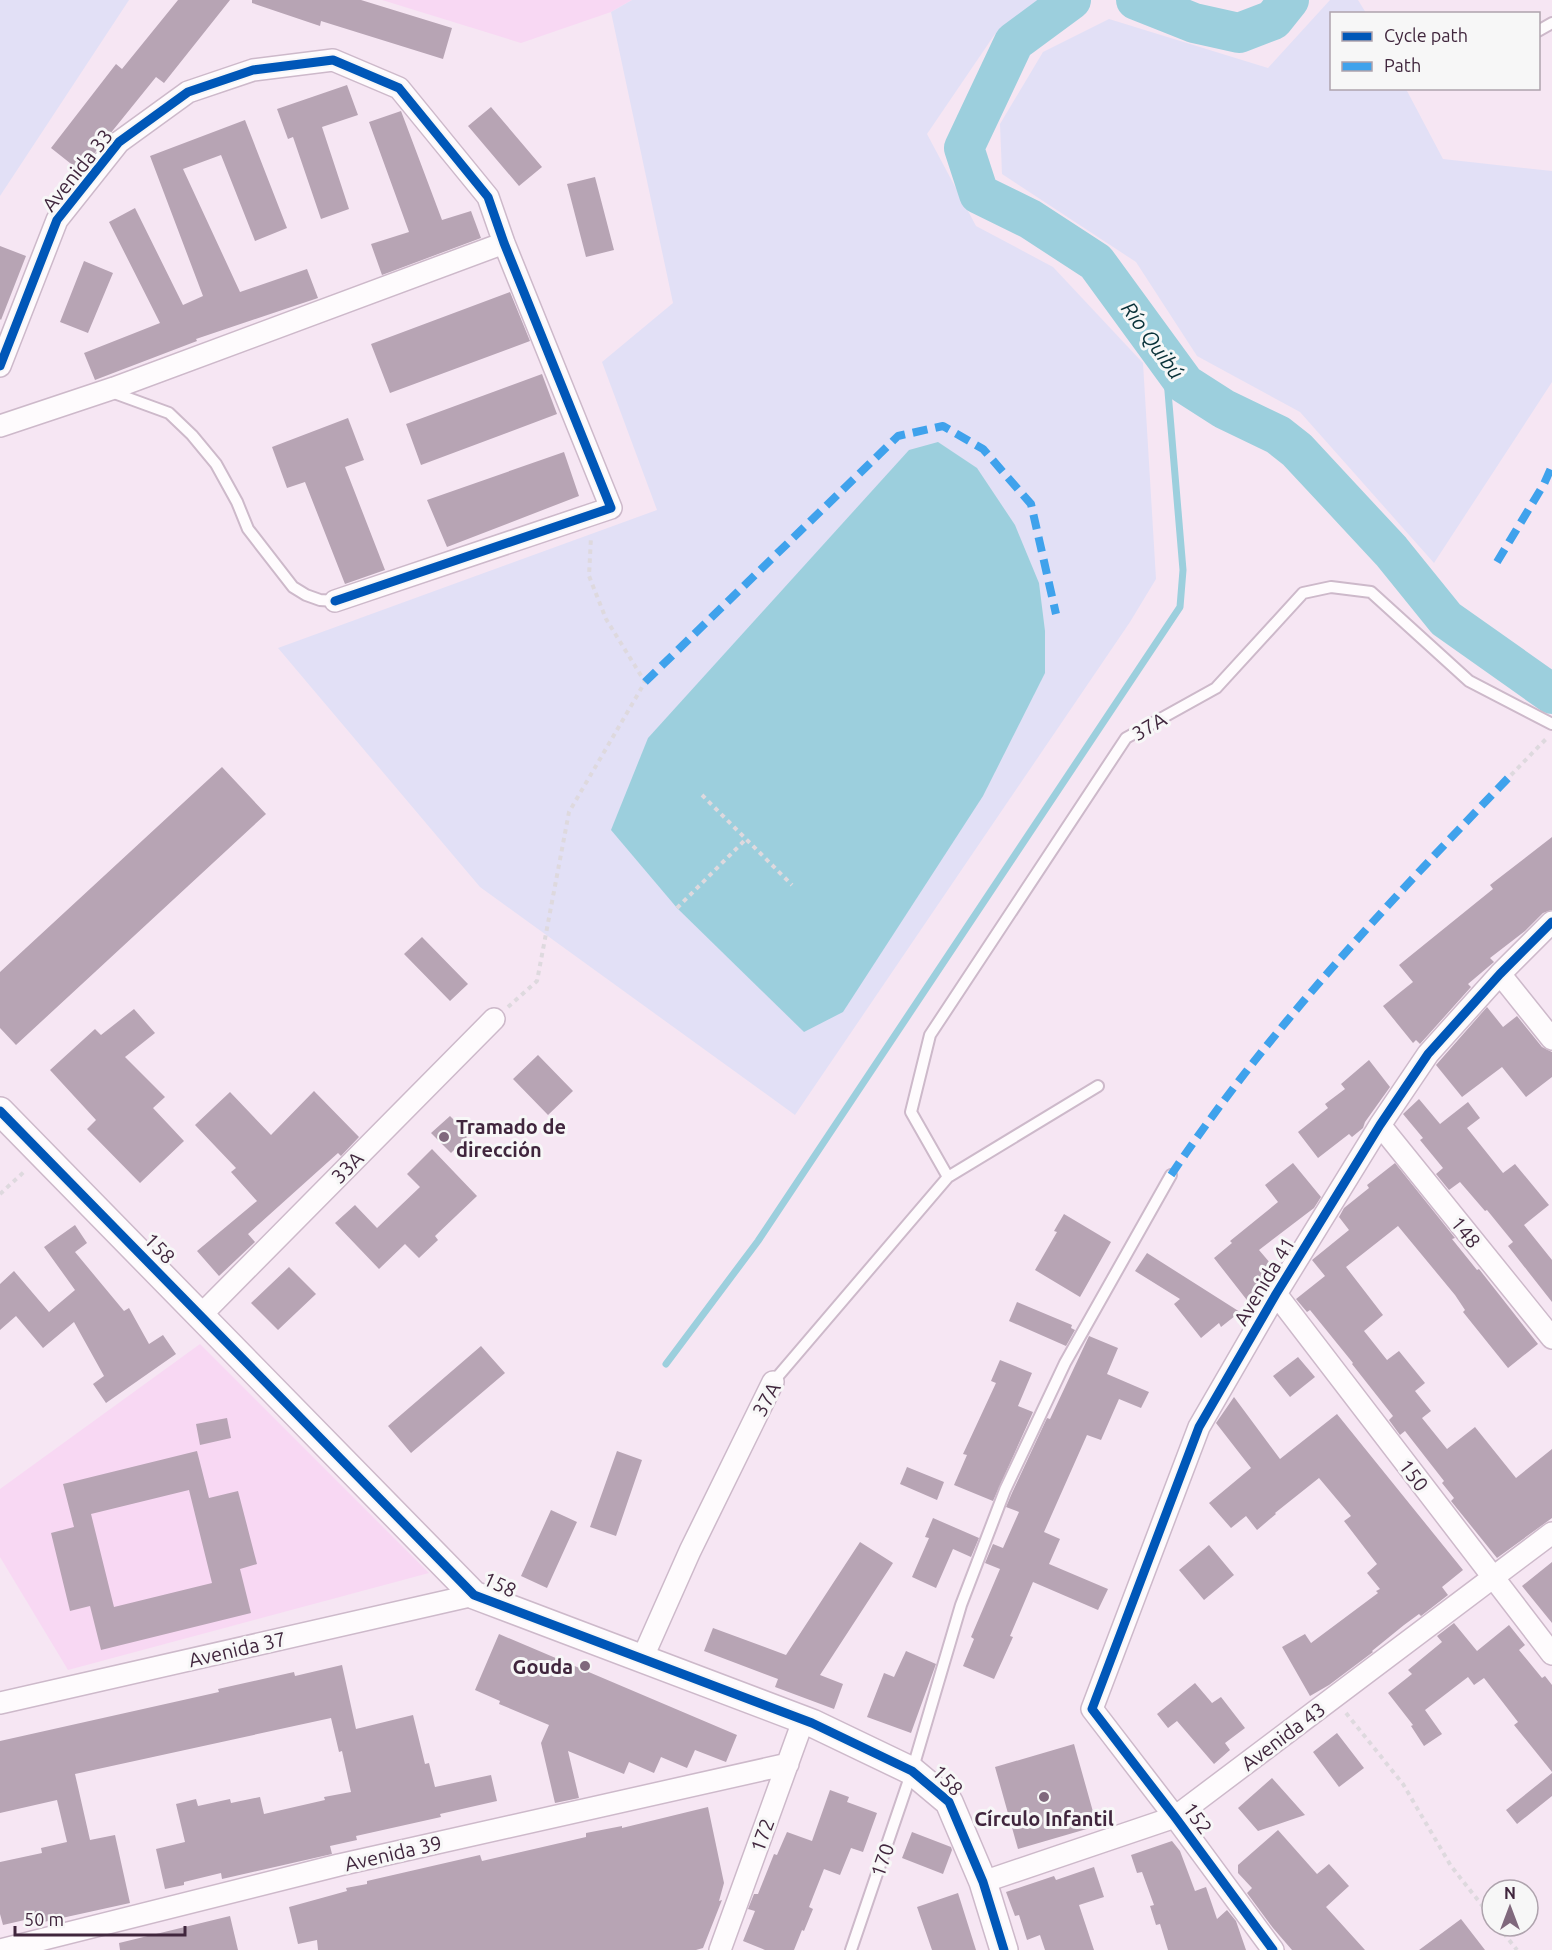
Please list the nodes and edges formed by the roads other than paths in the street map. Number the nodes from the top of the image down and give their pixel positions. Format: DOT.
graph roads {
  1 [pos="504,243"];
  2 [pos="0,366"];
  3 [pos="114,388"];
  4 [pos="0,426"];
  5 [pos="335,602"];
  6 [pos="1552,724"];
  7 [pos="1552,922"];
  8 [pos="1500,974"];
  9 [pos="494,1019"];
  10 [pos="1552,1039"];
  11 [pos="1098,1086"];
  12 [pos="0,1111"];
  13 [pos="1380,1125"];
  14 [pos="1172,1175"];
  15 [pos="948,1177"];
  16 [pos="1276,1294"];
  17 [pos="201,1316"];
  18 [pos="1552,1338"];
  19 [pos="773,1382"];
  20 [pos="1552,1533"];
  21 [pos="1493,1579"];
  22 [pos="474,1595"];
  23 [pos="1552,1654"];
  24 [pos="642,1659"];
  25 [pos="0,1703"];
  26 [pos="1092,1709"];
  27 [pos="803,1721"];
  28 [pos="788,1764"];
  29 [pos="912,1771"];
  30 [pos="1175,1816"];
  31 [pos="983,1882"];
  32 [pos="0,1950"];
  33 [pos="720,1950"];
  34 [pos="851,1950"];
  35 [pos="1005,1950"];
  36 [pos="1273,1950"];
  1 -- 2 [label="street, Avenida 33"];
  1 -- 3 [label="street"];
  1 -- 5 [label="street"];
  3 -- 4 [label="street"];
  3 -- 5 [label="lane"];
  6 -- 15 [label="lane, 37A"];
  7 -- 8 [label="street, Avenida 41"];
  8 -- 10 [label="street"];
  8 -- 13 [label="street, Avenida 41"];
  9 -- 17 [label="street, 33A"];
  11 -- 15 [label="lane, 37A"];
  12 -- 17 [label="street, 158"];
  13 -- 16 [label="street, Avenida 41"];
  13 -- 18 [label="street, 148"];
  14 -- 29 [label="lane, 170"];
  15 -- 19 [label="lane, 37A"];
  16 -- 21 [label="street, 150"];
  16 -- 26 [label="street, Avenida 41"];
  17 -- 22 [label="street, 158"];
  19 -- 24 [label="street, 37A"];
  20 -- 21 [label="street, Avenida 43"];
  21 -- 23 [label="street, 150"];
  21 -- 30 [label="street, Avenida 43"];
  22 -- 24 [label="street, 158"];
  22 -- 25 [label="street, Avenida 37"];
  24 -- 27 [label="street, 158"];
  26 -- 30 [label="street, 152"];
  27 -- 28 [label="street, 172"];
  27 -- 29 [label="street, 158"];
  28 -- 32 [label="street, Avenida 39"];
  28 -- 33 [label="street, 172"];
  29 -- 31 [label="street, 158"];
  29 -- 34 [label="lane, 170"];
  30 -- 31 [label="street, Avenida 43"];
  30 -- 36 [label="street, 152"];
  31 -- 35 [label="street, 158"];
}
